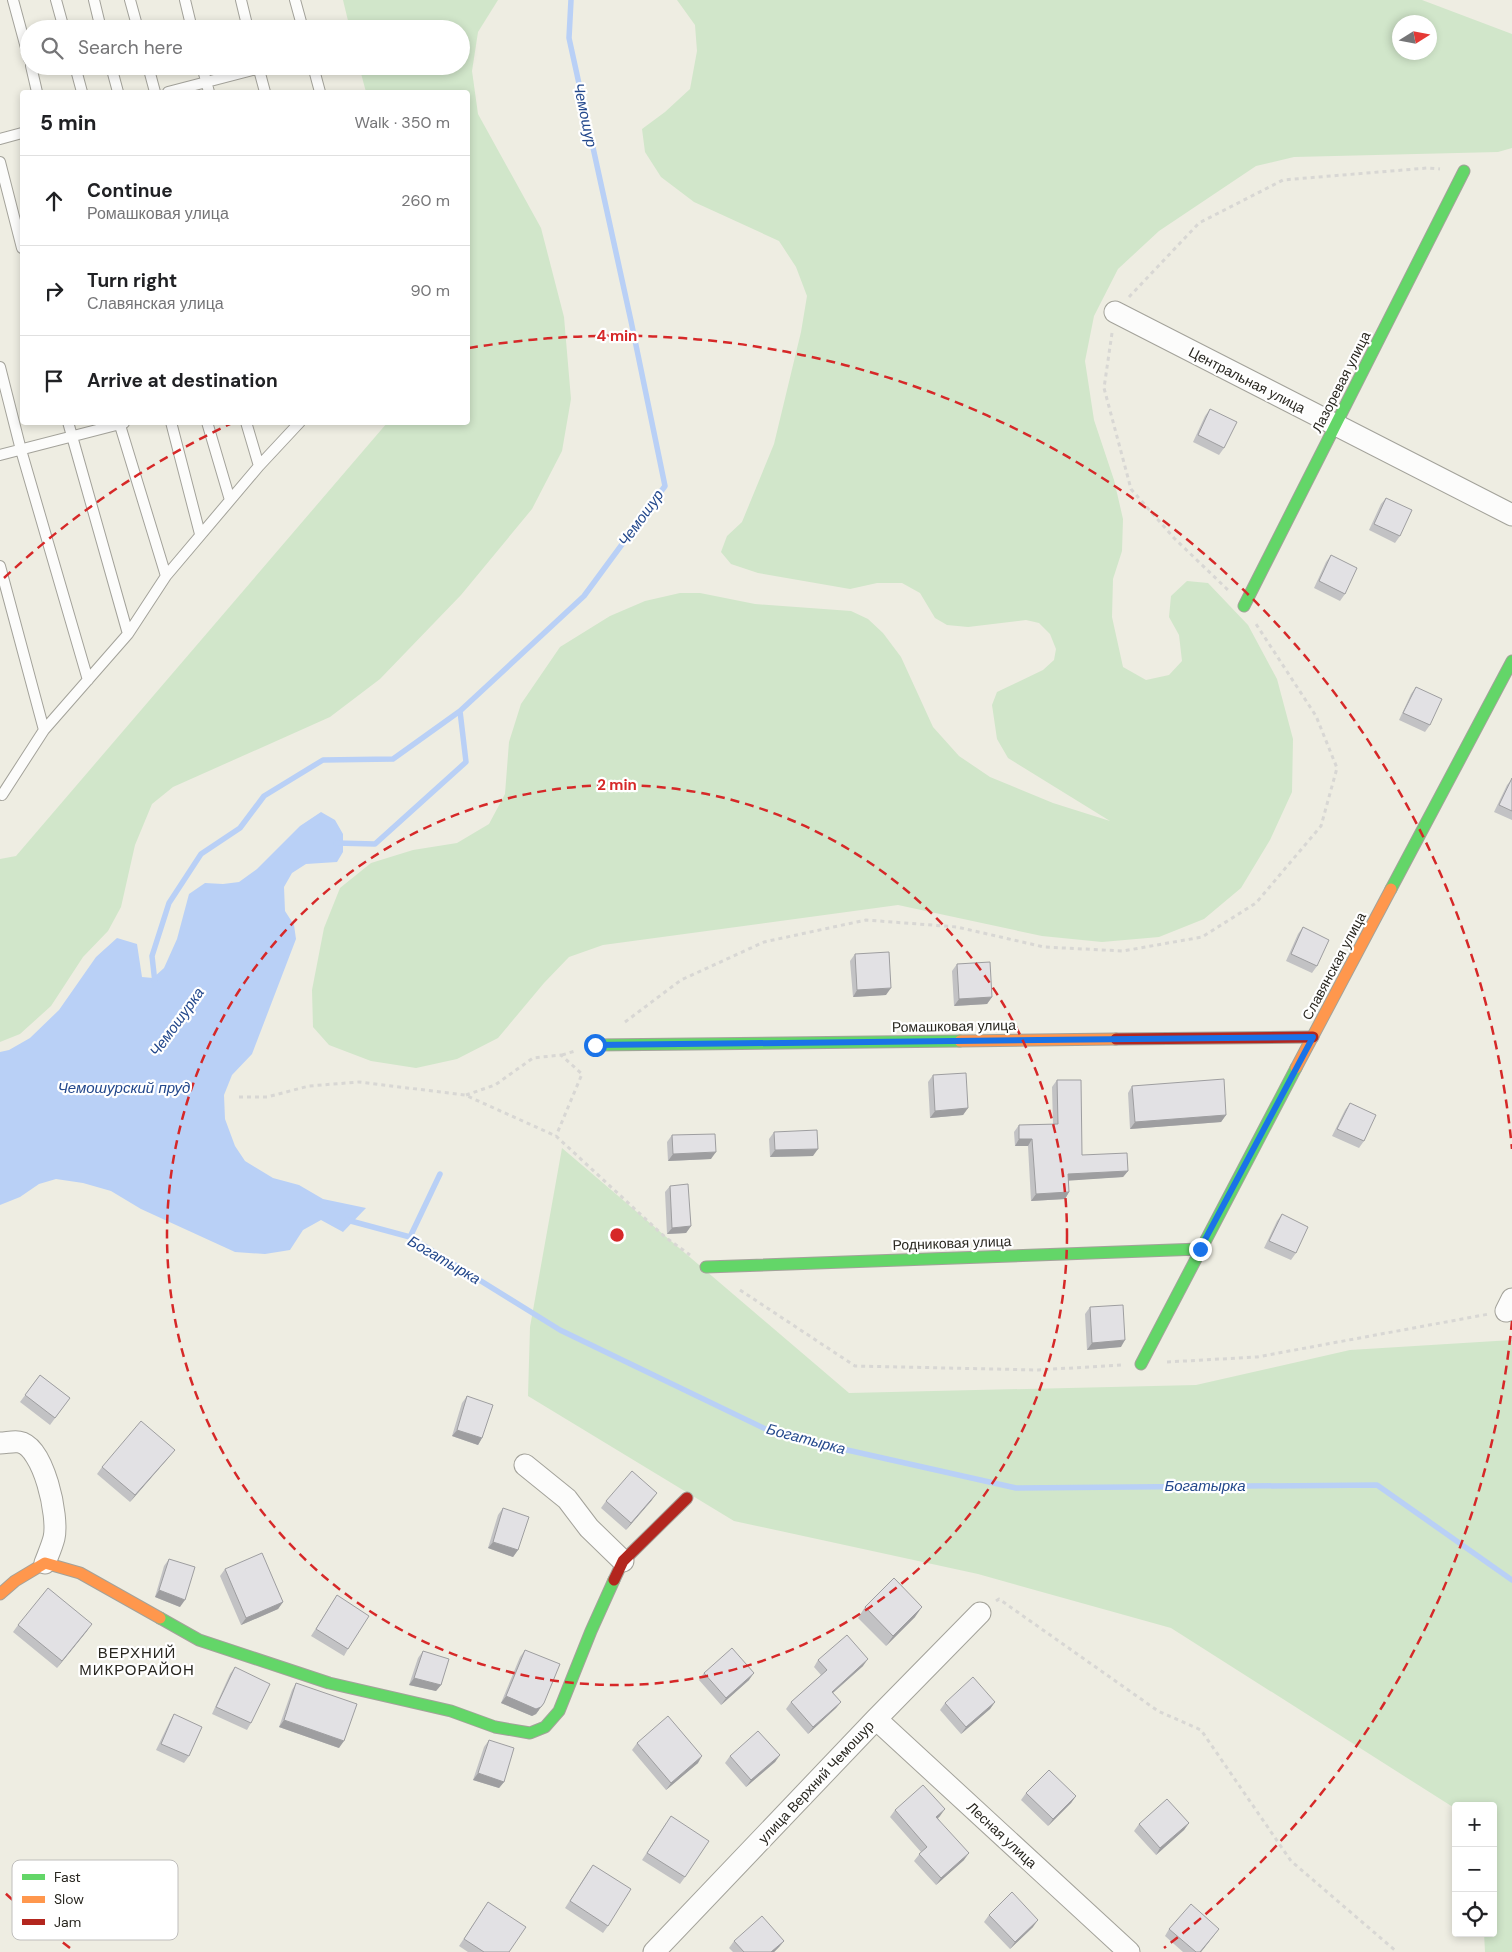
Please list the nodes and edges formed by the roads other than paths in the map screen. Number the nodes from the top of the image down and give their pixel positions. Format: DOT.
graph roads {
  1 [pos="13,0"];
  2 [pos="56,0"];
  3 [pos="94,0"];
  4 [pos="130,0"];
  5 [pos="184,0"];
  6 [pos="241,0"];
  7 [pos="295,0"];
  8 [pos="62,20"];
  9 [pos="99,20"];
  10 [pos="136,20"];
  11 [pos="190,20"];
  12 [pos="246,20"];
  13 [pos="301,20"];
  14 [pos="20,26"];
  15 [pos="33,75"];
  16 [pos="77,75"];
  17 [pos="113,75"];
  18 [pos="150,75"];
  19 [pos="240,75"];
  20 [pos="263,75"];
  21 [pos="315,75"];
  22 [pos="207,87"];
  23 [pos="37,90"];
  24 [pos="81,90"];
  25 [pos="117,90"];
  26 [pos="154,90"];
  27 [pos="184,90"];
  28 [pos="265,90"];
  29 [pos="319,90"];
  30 [pos="20,134"];
  31 [pos="0,139"];
  32 [pos="0,162"];
  33 [pos="1464,171"];
  34 [pos="20,240"];
  35 [pos="1115,312"];
  36 [pos="0,367"];
  37 [pos="69,425"];
  38 [pos="113,425"];
  39 [pos="122,425"];
  40 [pos="172,425"];
  41 [pos="208,425"];
  42 [pos="247,425"];
  43 [pos="297,425"];
  44 [pos="1336,425"];
  45 [pos="72,436"];
  46 [pos="21,450"];
  47 [pos="0,455"];
  48 [pos="259,466"];
  49 [pos="230,500"];
  50 [pos="1512,515"];
  51 [pos="200,534"];
  52 [pos="0,566"];
  53 [pos="166,576"];
  54 [pos="1244,606"];
  55 [pos="128,634"];
  56 [pos="1512,661"];
  57 [pos="88,680"];
  58 [pos="44,730"];
  59 [pos="1,793"];
  60 [pos="1313,1037"];
  61 [pos="595,1045"];
  62 [pos="1200,1249"];
  63 [pos="706,1267"];
  64 [pos="1141,1364"];
  65 [pos="0,1443"];
  66 [pos="525,1465"];
  67 [pos="688,1498"];
  68 [pos="623,1561"];
  69 [pos="45,1563"];
  70 [pos="0,1594"];
  71 [pos="980,1613"];
  72 [pos="876,1719"];
  73 [pos="664,1949"];
  74 [pos="1128,1952"];
  1 -- 14 [label="lane"];
  2 -- 8 [label="lane"];
  3 -- 9 [label="lane"];
  4 -- 10 [label="lane"];
  5 -- 11 [label="lane"];
  6 -- 12 [label="lane"];
  7 -- 13 [label="lane"];
  15 -- 23 [label="lane"];
  16 -- 24 [label="lane"];
  17 -- 25 [label="lane"];
  18 -- 26 [label="lane"];
  19 -- 22 [label="lane"];
  20 -- 28 [label="lane"];
  21 -- 29 [label="lane"];
  22 -- 27 [label="lane"];
  30 -- 31 [label="lane"];
  32 -- 34 [label="lane"];
  33 -- 44 [label="street, Лазоревая улица"];
  35 -- 44 [label="street, Центральная улица"];
  36 -- 46 [label="lane"];
  37 -- 45 [label="lane"];
  38 -- 45 [label="lane"];
  39 -- 53 [label="lane"];
  40 -- 51 [label="lane"];
  41 -- 49 [label="lane"];
  42 -- 48 [label="lane"];
  43 -- 48 [label="lane"];
  44 -- 50 [label="street, Центральная улица"];
  44 -- 54 [label="street, Лазоревая улица"];
  45 -- 46 [label="lane"];
  45 -- 55 [label="lane"];
  46 -- 47 [label="lane"];
  46 -- 57 [label="lane"];
  48 -- 49 [label="lane"];
  49 -- 51 [label="lane"];
  51 -- 53 [label="lane"];
  52 -- 58 [label="lane"];
  53 -- 55 [label="lane"];
  55 -- 57 [label="lane"];
  56 -- 60 [label="street, Славянская улица"];
  57 -- 58 [label="lane"];
  58 -- 59 [label="lane"];
  60 -- 61 [label="street, Ромашковая улица"];
  60 -- 62 [label="street, Славянская улица"];
  62 -- 63 [label="street, Родниковая улица"];
  62 -- 64 [label="street, Славянская улица"];
  65 -- 69 [label="street"];
  66 -- 68 [label="street"];
  67 -- 68 [label="street"];
  68 -- 69 [label="street"];
  69 -- 70 [label="street"];
  71 -- 72 [label="street, улица Верхний Чемошур"];
  72 -- 73 [label="street, улица Верхний Чемошур"];
  72 -- 74 [label="street, Лесная улица"];
}
